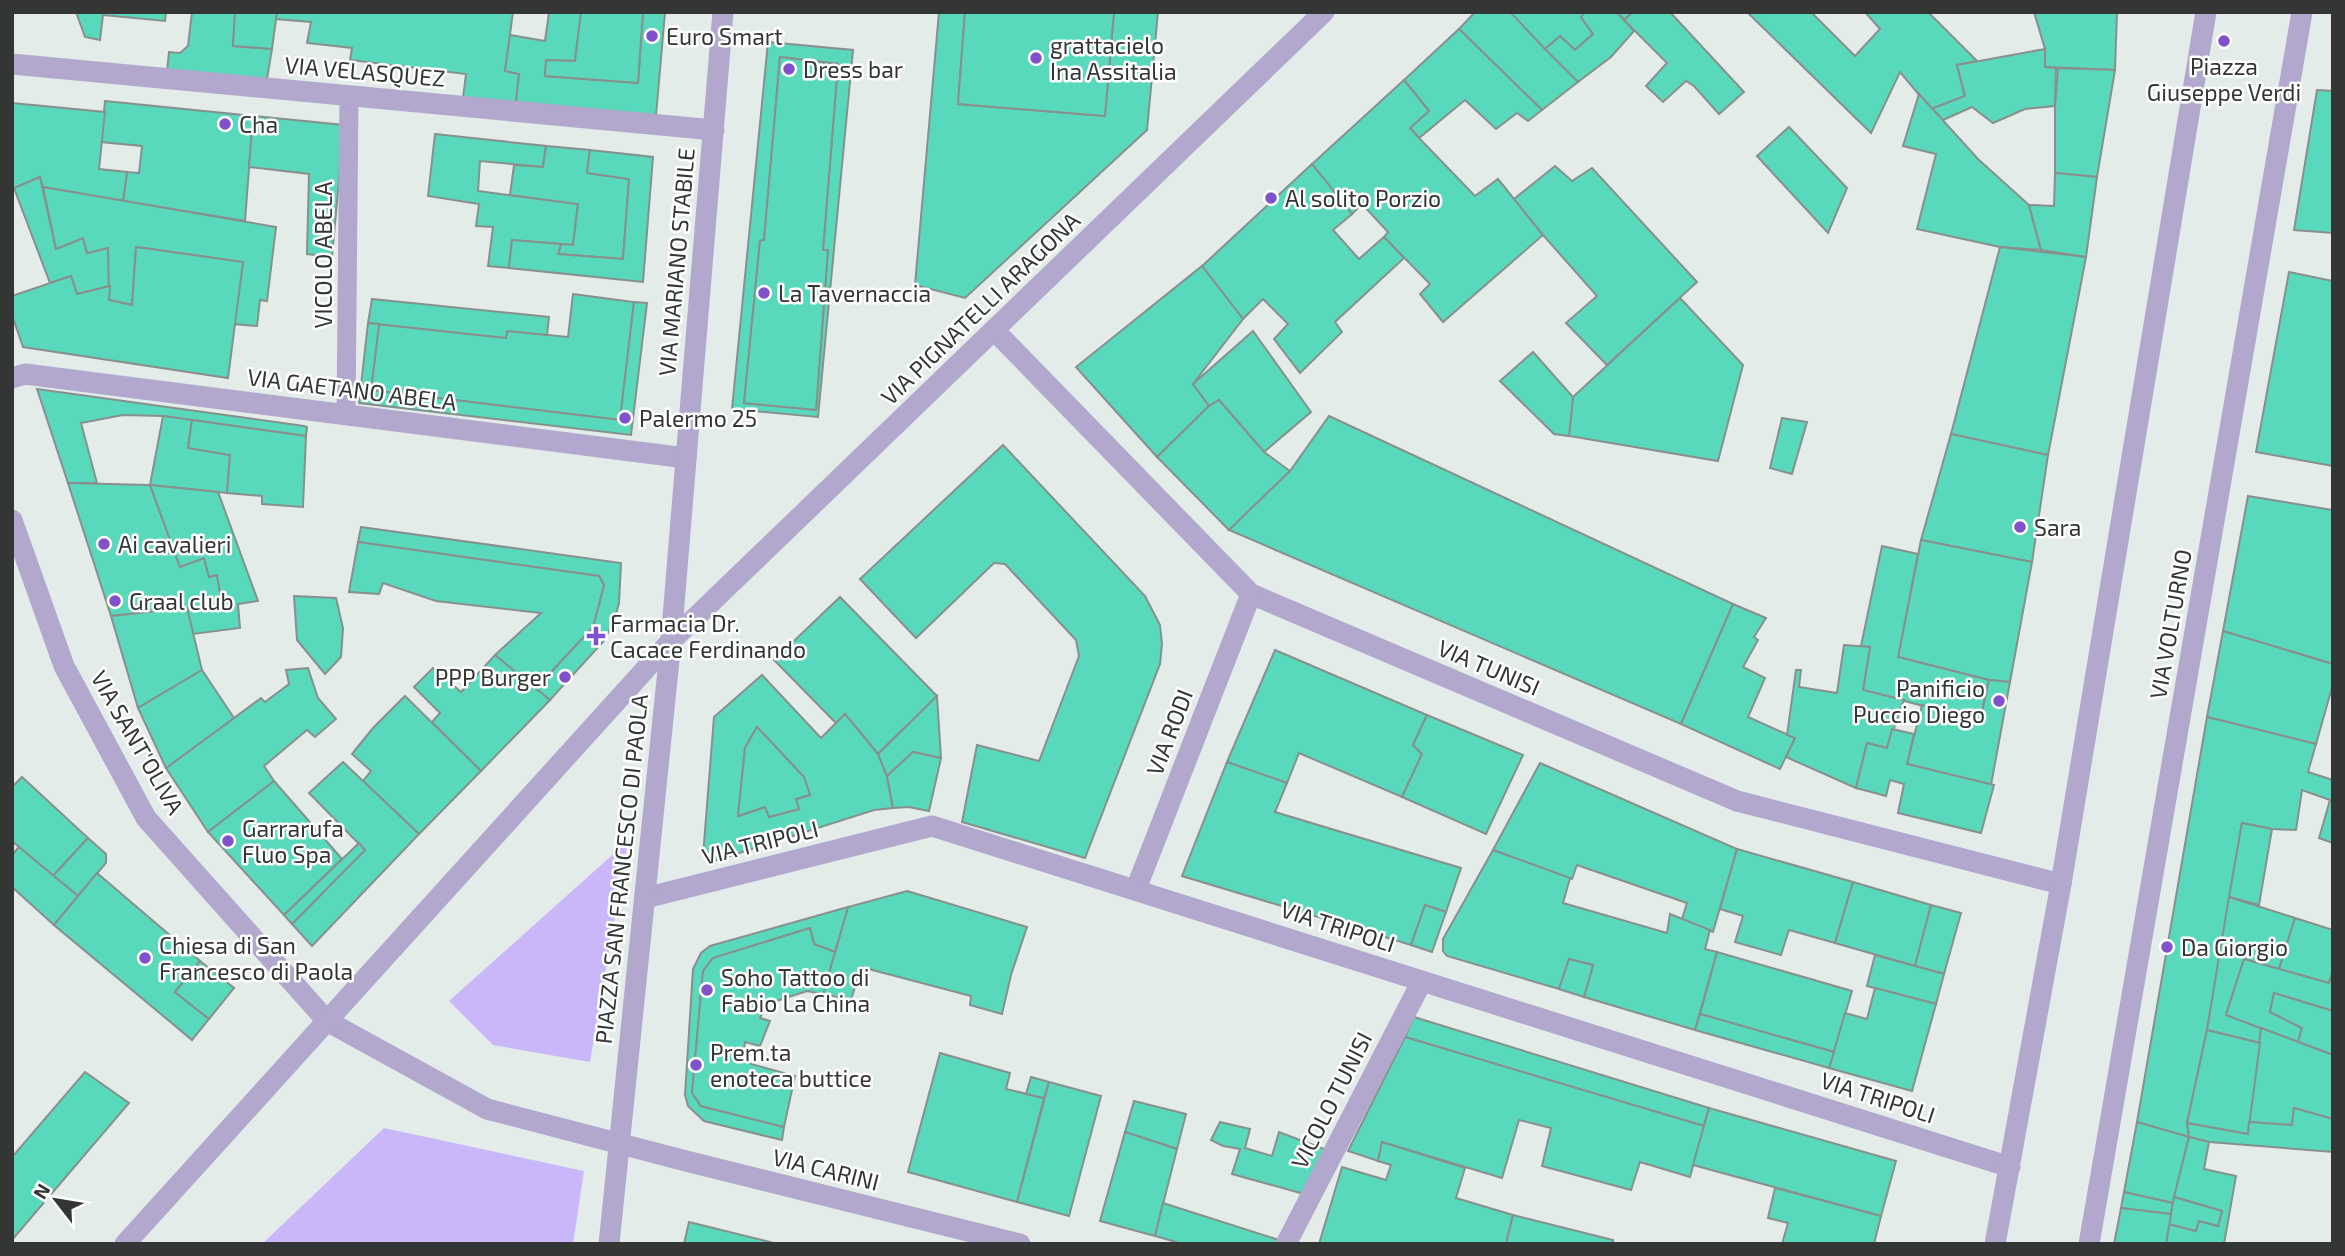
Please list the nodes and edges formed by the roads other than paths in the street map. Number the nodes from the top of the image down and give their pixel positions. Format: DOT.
graph roads {
  1 [pos="723,12"];
  2 [pos="1324,12"];
  3 [pos="2206,12"];
  4 [pos="2302,12"];
  5 [pos="12,64"];
  6 [pos="349,96"];
  7 [pos="714,130"];
  8 [pos="994,330"];
  9 [pos="12,379"];
  10 [pos="346,415"];
  11 [pos="686,458"];
  12 [pos="12,520"];
  13 [pos="1251,594"];
  14 [pos="671,641"];
  15 [pos="2061,884"];
  16 [pos="1136,889"];
  17 [pos="645,898"];
  18 [pos="1422,981"];
  19 [pos="327,1021"];
  20 [pos="620,1145"];
  21 [pos="2010,1167"];
  22 [pos="125,1244"];
  23 [pos="609,1244"];
  24 [pos="1020,1244"];
  25 [pos="1286,1244"];
  26 [pos="1995,1244"];
  27 [pos="2089,1244"];
  1 -- 7 [label="street, VIA MARIANO STABILE"];
  2 -- 8 [label="street, VIA PIGNATELLI ARAGONA"];
  3 -- 15 [label="street"];
  4 -- 27 [label="street, VIA VOLTURNO"];
  5 -- 6 [label="street, VIA VELASQUEZ"];
  6 -- 7 [label="street, VIA VELASQUEZ"];
  6 -- 10 [label="lane, VICOLO ABELA"];
  7 -- 11 [label="street, VIA MARIANO STABILE"];
  8 -- 13 [label="street, VIA TUNISI"];
  8 -- 14 [label="street, VIA PIGNATELLI ARAGONA"];
  9 -- 10 [label="street, VIA GAETANO ABELA"];
  10 -- 11 [label="street, VIA GAETANO ABELA"];
  11 -- 14 [label="street, VIA MARIANO STABILE"];
  12 -- 19 [label="street, VIA SANT'OLIVA"];
  13 -- 15 [label="street, VIA TUNISI"];
  13 -- 16 [label="street, VIA RODI"];
  14 -- 17 [label="street, PIAZZA SAN FRANCESCO DI PAOLA"];
  14 -- 19 [label="street, PIAZZA SAN FRANCESCO DI PAOLA"];
  15 -- 21 [label="street"];
  16 -- 17 [label="street, VIA TRIPOLI"];
  16 -- 18 [label="street, VIA TRIPOLI"];
  17 -- 20 [label="street, PIAZZA SAN FRANCESCO DI PAOLA"];
  18 -- 21 [label="street, VIA TRIPOLI"];
  18 -- 25 [label="street, VICOLO TUNISI"];
  19 -- 20 [label="street, VIA SANT'OLIVA"];
  19 -- 22 [label="street, PIAZZA SAN FRANCESCO DI PAOLA"];
  20 -- 23 [label="street, PIAZZA SAN FRANCESCO DI PAOLA"];
  20 -- 24 [label="street, VIA CARINI"];
  21 -- 26 [label="street"];
}
